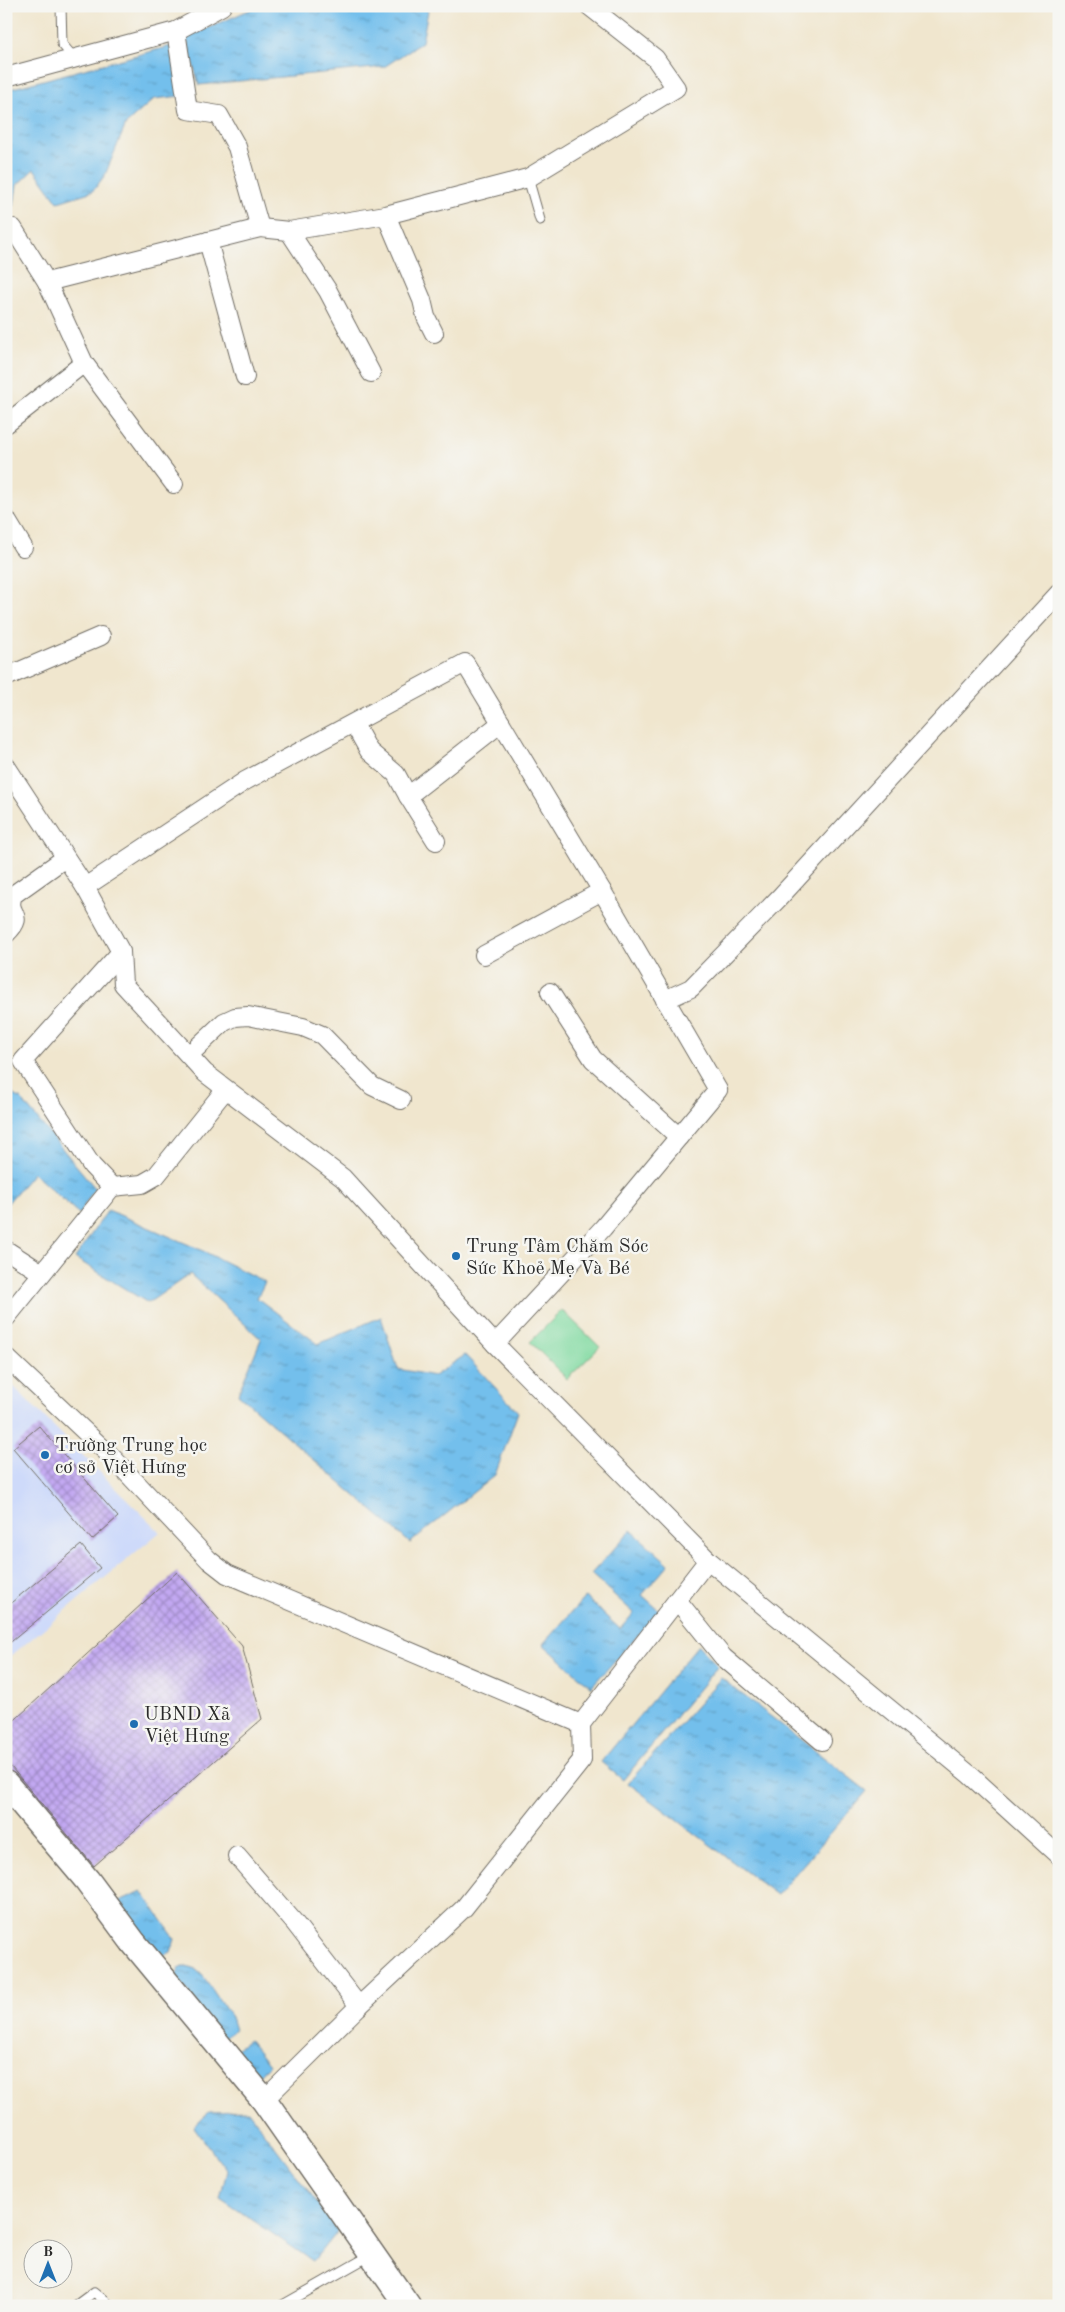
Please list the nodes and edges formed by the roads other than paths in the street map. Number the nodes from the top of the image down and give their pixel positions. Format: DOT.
graph roads {
  1 [pos="62,6"];
  2 [pos="222,6"];
  3 [pos="589,6"];
  4 [pos="176,31"];
  5 [pos="74,58"];
  6 [pos="6,77"];
  7 [pos="528,178"];
  8 [pos="386,215"];
  9 [pos="540,220"];
  10 [pos="260,228"];
  11 [pos="6,230"];
  12 [pos="289,231"];
  13 [pos="208,242"];
  14 [pos="47,282"];
  15 [pos="434,333"];
  16 [pos="84,363"];
  17 [pos="371,374"];
  18 [pos="245,377"];
  19 [pos="6,424"];
  20 [pos="174,484"];
  21 [pos="6,519"];
  22 [pos="23,547"];
  23 [pos="1059,593"];
  24 [pos="101,636"];
  25 [pos="6,677"];
  26 [pos="501,723"];
  27 [pos="354,724"];
  28 [pos="6,766"];
  29 [pos="408,796"];
  30 [pos="436,841"];
  31 [pos="65,858"];
  32 [pos="85,886"];
  33 [pos="602,891"];
  34 [pos="6,934"];
  35 [pos="121,952"];
  36 [pos="484,955"];
  37 [pos="550,992"];
  38 [pos="666,1000"];
  39 [pos="189,1055"];
  40 [pos="225,1090"];
  41 [pos="401,1100"];
  42 [pos="679,1137"];
  43 [pos="112,1187"];
  44 [pos="6,1250"];
  45 [pos="42,1273"];
  46 [pos="6,1318"];
  47 [pos="495,1344"];
  48 [pos="6,1357"];
  49 [pos="708,1560"];
  50 [pos="677,1600"];
  51 [pos="581,1724"];
  52 [pos="822,1741"];
  53 [pos="15,1787"];
  54 [pos="236,1856"];
  55 [pos="1059,1856"];
  56 [pos="359,2006"];
  57 [pos="264,2100"];
  58 [pos="373,2254"];
  59 [pos="75,2306"];
  60 [pos="111,2306"];
  61 [pos="281,2306"];
  62 [pos="408,2306"];
  1 -- 5 [label="lane"];
  2 -- 4 [label="street"];
  3 -- 7 [label="street"];
  4 -- 5 [label="street"];
  4 -- 10 [label="street"];
  5 -- 6 [label="street"];
  7 -- 8 [label="street"];
  7 -- 9 [label="lane"];
  8 -- 12 [label="street"];
  8 -- 15 [label="street"];
  10 -- 12 [label="street"];
  10 -- 13 [label="street"];
  11 -- 14 [label="street"];
  12 -- 17 [label="street"];
  13 -- 14 [label="street"];
  13 -- 18 [label="street"];
  14 -- 16 [label="street"];
  16 -- 19 [label="street"];
  16 -- 20 [label="street"];
  21 -- 22 [label="street"];
  23 -- 38 [label="street"];
  24 -- 25 [label="street"];
  26 -- 27 [label="street"];
  26 -- 29 [label="street"];
  26 -- 33 [label="street"];
  27 -- 29 [label="street"];
  27 -- 32 [label="street"];
  28 -- 31 [label="street"];
  29 -- 30 [label="street"];
  31 -- 32 [label="street"];
  31 -- 34 [label="street"];
  32 -- 35 [label="street"];
  33 -- 36 [label="street"];
  33 -- 38 [label="street"];
  35 -- 39 [label="street"];
  35 -- 43 [label="street"];
  37 -- 42 [label="street"];
  38 -- 42 [label="street"];
  39 -- 40 [label="street"];
  39 -- 41 [label="street"];
  40 -- 43 [label="street"];
  40 -- 47 [label="street"];
  42 -- 47 [label="street"];
  43 -- 45 [label="street"];
  44 -- 45 [label="street"];
  45 -- 46 [label="street"];
  47 -- 49 [label="street"];
  48 -- 51 [label="street"];
  49 -- 50 [label="street"];
  49 -- 55 [label="street"];
  50 -- 51 [label="street"];
  50 -- 52 [label="street"];
  51 -- 56 [label="street"];
  53 -- 57 [label="main road"];
  54 -- 56 [label="street"];
  56 -- 57 [label="street"];
  57 -- 58 [label="main road"];
  58 -- 61 [label="lane"];
  58 -- 62 [label="main road"];
  59 -- 60 [label="lane"];
}
